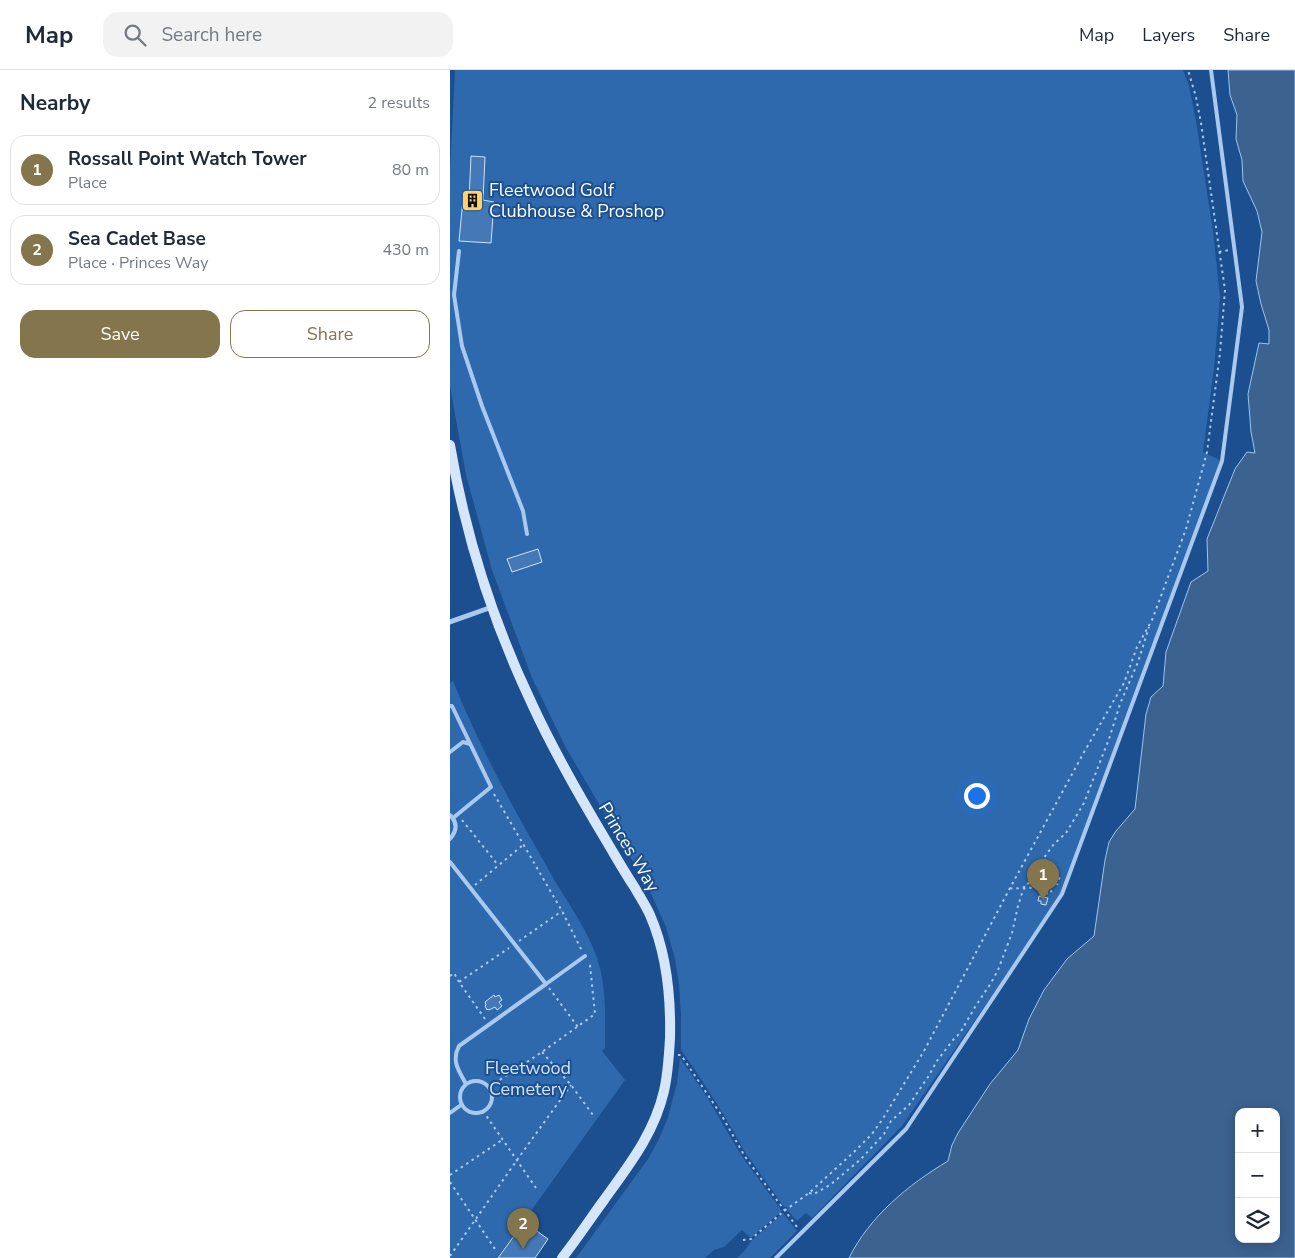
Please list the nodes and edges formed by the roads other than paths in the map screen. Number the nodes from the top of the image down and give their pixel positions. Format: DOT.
graph roads {
  1 [pos="1210,70"];
  2 [pos="458,251"];
  3 [pos="452,295"];
  4 [pos="450,445"];
  5 [pos="528,534"];
  6 [pos="492,607"];
  7 [pos="450,622"];
  8 [pos="450,706"];
  9 [pos="470,744"];
  10 [pos="450,752"];
  11 [pos="452,817"];
  12 [pos="450,839"];
  13 [pos="450,862"];
  14 [pos="585,956"];
  15 [pos="546,984"];
  16 [pos="466,1084"];
  17 [pos="461,1105"];
  18 [pos="450,1113"];
  19 [pos="562,1258"];
  20 [pos="776,1258"];
  1 -- 20 [label="lane"];
  2 -- 3 [label="lane"];
  3 -- 5 [label="lane"];
  4 -- 6 [label="street, Princes Way"];
  6 -- 7 [label="street"];
  6 -- 19 [label="street, Princes Way"];
  8 -- 9 [label="lane"];
  9 -- 10 [label="lane"];
  9 -- 11 [label="lane"];
  11 -- 12 [label="lane"];
  13 -- 15 [label="lane"];
  14 -- 15 [label="lane"];
  15 -- 16 [label="lane"];
  16 -- 17 [label="lane"];
  16 -- 17 [label="lane"];
  17 -- 18 [label="lane"];
}
